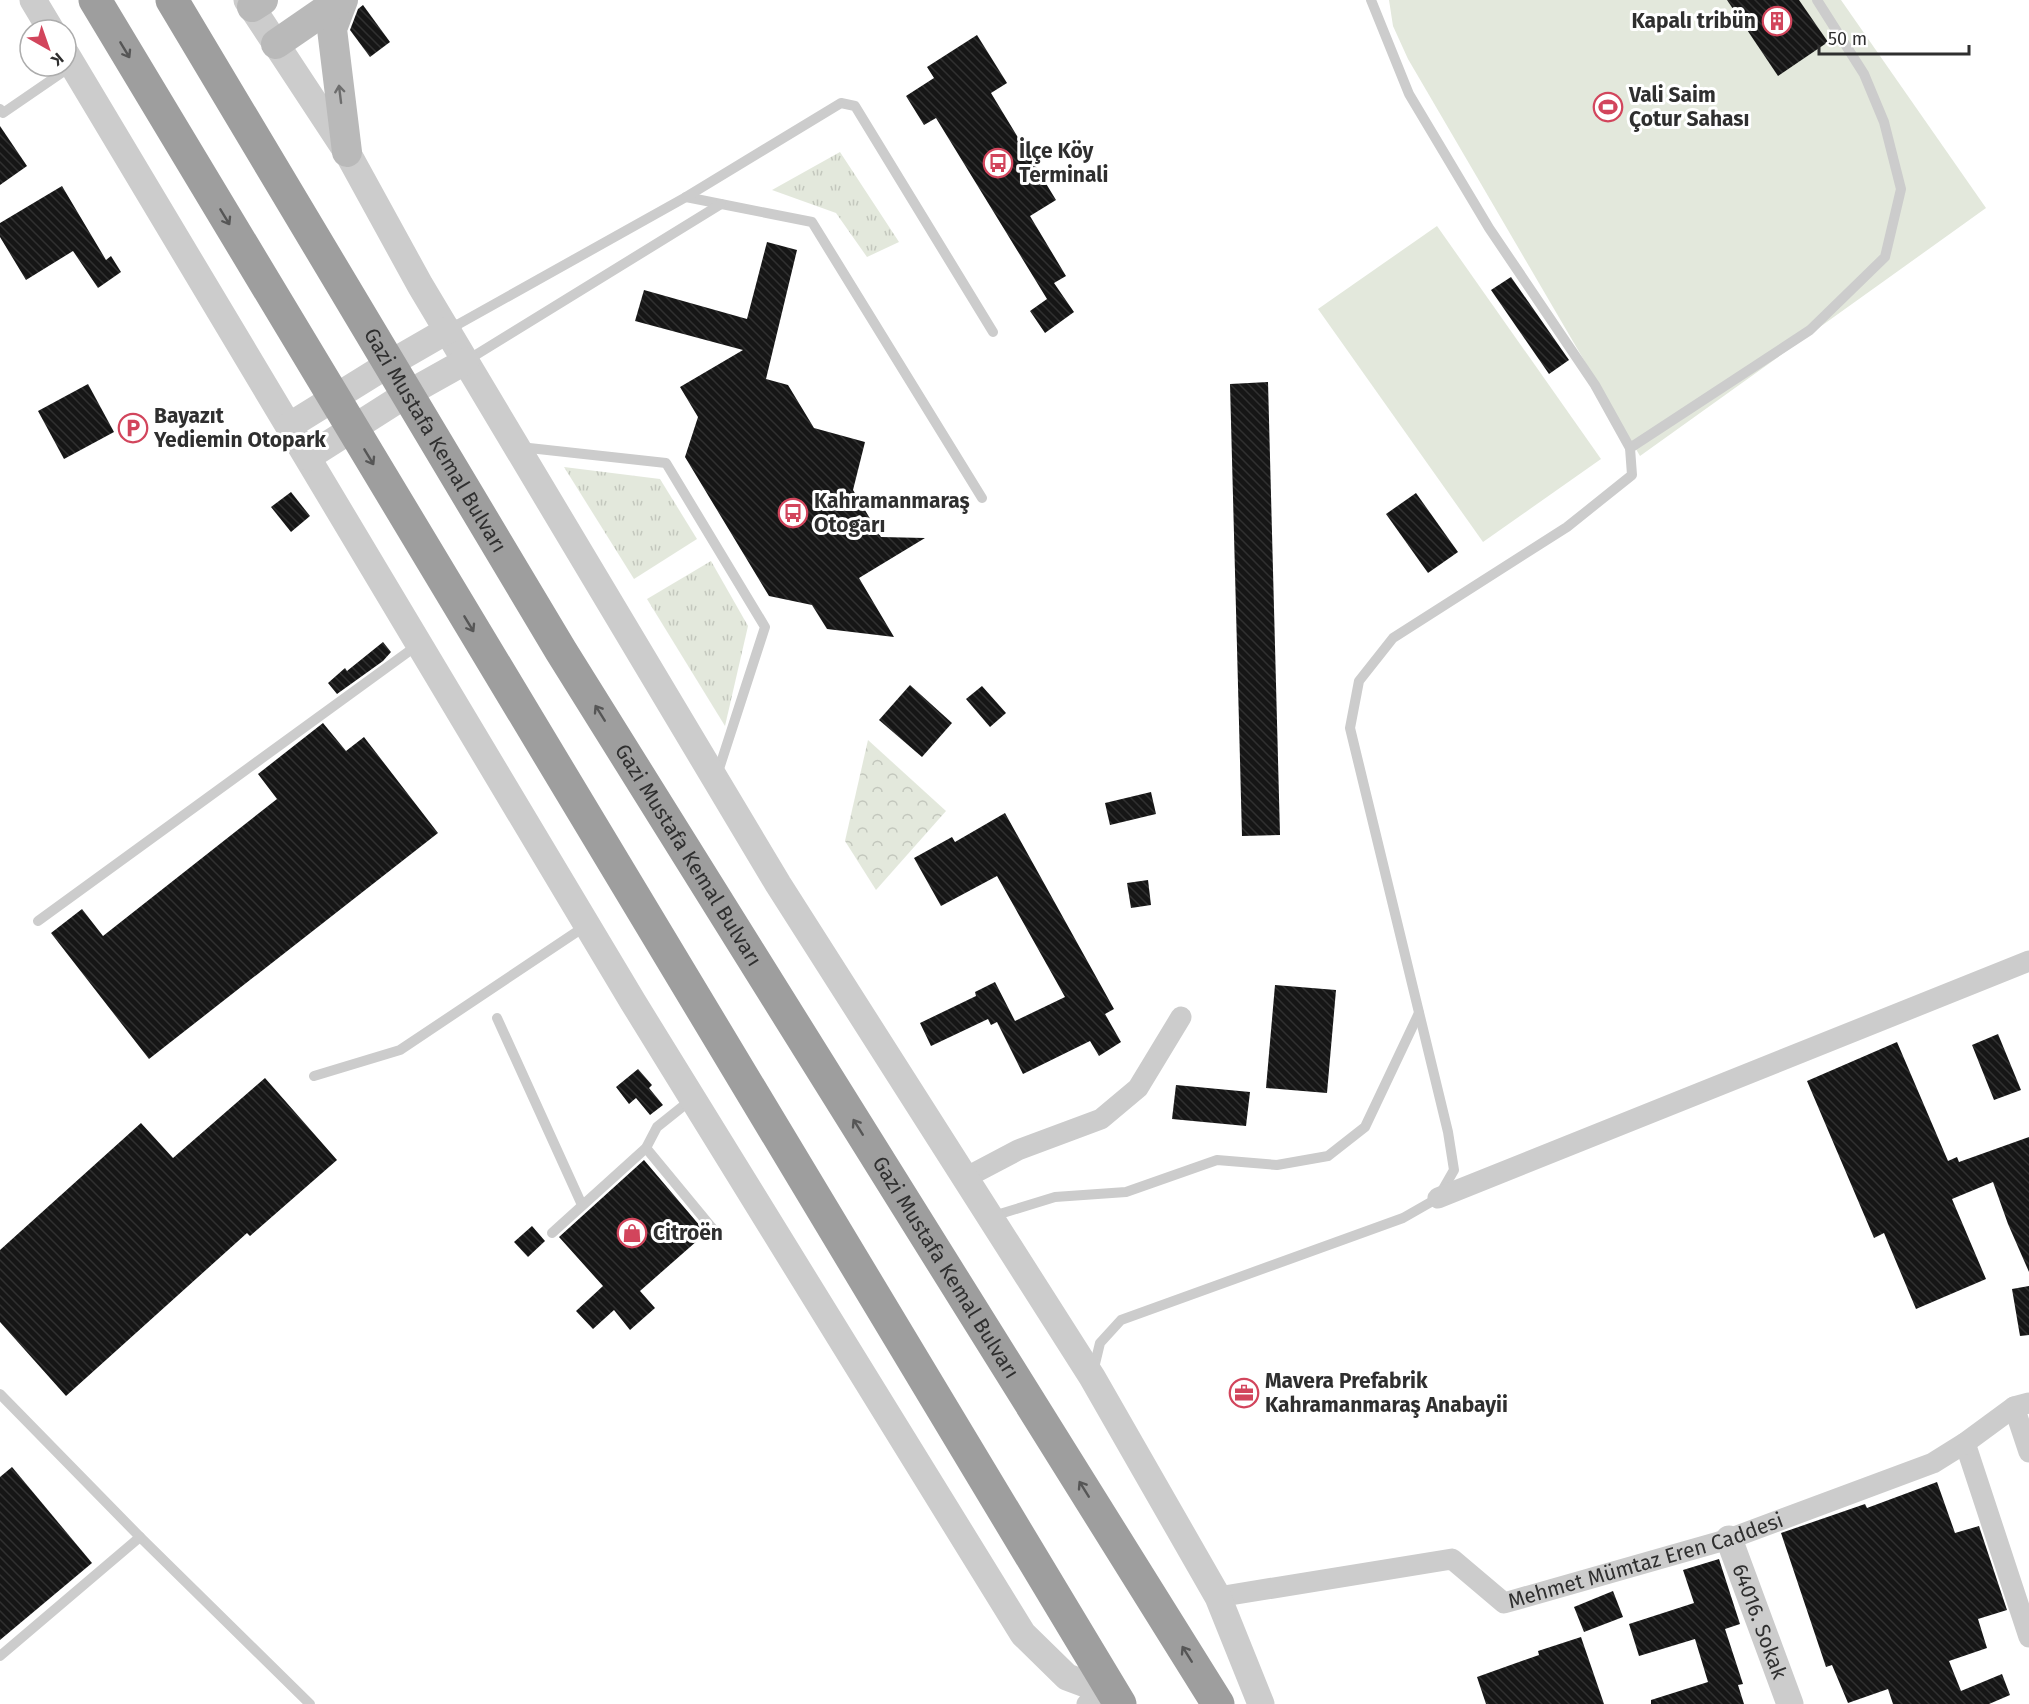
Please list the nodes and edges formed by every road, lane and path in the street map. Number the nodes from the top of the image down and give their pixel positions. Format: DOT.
graph roads {
  1 [pos="33,0"];
  2 [pos="95,0"];
  3 [pos="172,0"];
  4 [pos="341,0"];
  5 [pos="1371,0"];
  6 [pos="1818,0"];
  7 [pos="254,2"];
  8 [pos="44,18"];
  9 [pos="276,44"];
  10 [pos="78,75"];
  11 [pos="47,78"];
  12 [pos="0,109"];
  13 [pos="347,152"];
  14 [pos="686,197"];
  15 [pos="721,204"];
  16 [pos="448,330"];
  17 [pos="993,332"];
  18 [pos="466,361"];
  19 [pos="389,364"];
  20 [pos="407,394"];
  21 [pos="334,398"];
  22 [pos="289,426"];
  23 [pos="352,429"];
  24 [pos="517,447"];
  25 [pos="1630,448"];
  26 [pos="308,457"];
  27 [pos="982,498"];
  28 [pos="419,644"];
  29 [pos="716,778"];
  30 [pos="38,921"];
  31 [pos="587,925"];
  32 [pos="2029,961"];
  33 [pos="1419,1013"];
  34 [pos="1181,1017"];
  35 [pos="497,1018"];
  36 [pos="314,1076"];
  37 [pos="693,1099"];
  38 [pos="646,1148"];
  39 [pos="964,1178"];
  40 [pos="1437,1198"];
  41 [pos="582,1205"];
  42 [pos="990,1217"];
  43 [pos="552,1233"];
  44 [pos="717,1234"];
  45 [pos="1092,1377"];
  46 [pos="0,1394"];
  47 [pos="2022,1405"];
  48 [pos="1965,1443"];
  49 [pos="2029,1452"];
  50 [pos="140,1537"];
  51 [pos="1729,1539"];
  52 [pos="1218,1598"];
  53 [pos="2029,1637"];
  54 [pos="0,1656"];
  55 [pos="1107,1701"];
  56 [pos="310,1704"];
  57 [pos="1218,1704"];
  58 [pos="1261,1704"];
  59 [pos="1790,1704"];
  1 -- 8 [label="street"];
  2 -- 21 [label="highway, one-way"];
  3 -- 19 [label="highway, Gazi Mustafa Kemal Bulvarı"];
  4 -- 9 [label="main road"];
  13 -- 4 [label="main road, one-way"];
  5 -- 25 [label="lane"];
  6 -- 25 [label="lane"];
  7 -- 9 [label="street"];
  9 -- 13 [label="street"];
  10 -- 22 [label="street"];
  11 -- 12 [label="lane"];
  13 -- 16 [label="street"];
  14 -- 15 [label="lane"];
  14 -- 16 [label="lane"];
  14 -- 17 [label="lane"];
  15 -- 18 [label="lane"];
  15 -- 27 [label="lane"];
  16 -- 18 [label="street"];
  16 -- 19 [label="street"];
  18 -- 20 [label="street"];
  18 -- 24 [label="street"];
  19 -- 20 [label="highway, Gazi Mustafa Kemal Bulvarı"];
  19 -- 21 [label="street"];
  20 -- 23 [label="street"];
  57 -- 20 [label="highway, Gazi Mustafa Kemal Bulvarı, one-way"];
  21 -- 22 [label="street"];
  21 -- 23 [label="highway"];
  22 -- 26 [label="street"];
  23 -- 26 [label="street"];
  23 -- 55 [label="highway, one-way"];
  24 -- 29 [label="street"];
  24 -- 29 [label="lane"];
  25 -- 33 [label="lane"];
  26 -- 28 [label="street"];
  28 -- 30 [label="lane"];
  28 -- 31 [label="street"];
  29 -- 39 [label="street"];
  31 -- 36 [label="lane"];
  31 -- 37 [label="street"];
  32 -- 40 [label="street"];
  33 -- 40 [label="lane"];
  33 -- 42 [label="lane"];
  34 -- 39 [label="street"];
  35 -- 41 [label="lane"];
  37 -- 38 [label="lane"];
  37 -- 55 [label="street"];
  38 -- 41 [label="lane"];
  38 -- 44 [label="lane"];
  39 -- 42 [label="street"];
  40 -- 45 [label="lane"];
  41 -- 43 [label="lane"];
  42 -- 45 [label="street"];
  45 -- 52 [label="street"];
  46 -- 50 [label="lane"];
  47 -- 48 [label="street, Mehmet Mümtaz Eren Caddesi"];
  47 -- 49 [label="street"];
  48 -- 51 [label="street, Mehmet Mümtaz Eren Caddesi"];
  48 -- 53 [label="street"];
  50 -- 54 [label="lane"];
  50 -- 56 [label="lane"];
  51 -- 52 [label="street, Mehmet Mümtaz Eren Caddesi"];
  51 -- 59 [label="street, 64016. Sokak"];
  52 -- 58 [label="street"];
}
